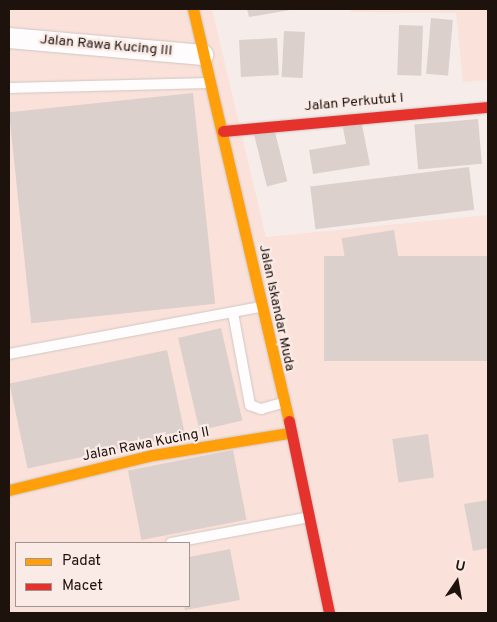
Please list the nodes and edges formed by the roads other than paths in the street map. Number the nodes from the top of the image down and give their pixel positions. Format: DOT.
graph roads {
  1 [pos="193,9"];
  2 [pos="9,38"];
  3 [pos="203,55"];
  4 [pos="211,83"];
  5 [pos="9,88"];
  6 [pos="488,107"];
  7 [pos="223,131"];
  8 [pos="260,307"];
  9 [pos="232,313"];
  10 [pos="9,354"];
  11 [pos="282,403"];
  12 [pos="289,432"];
  13 [pos="9,490"];
  14 [pos="311,517"];
  15 [pos="176,542"];
  16 [pos="329,613"];
  1 -- 3 [label="street, Jalan Iskandar Muda"];
  2 -- 3 [label="street, Jalan Rawa Kucing III"];
  3 -- 4 [label="street, Jalan Iskandar Muda"];
  4 -- 5 [label="lane"];
  4 -- 7 [label="street, Jalan Iskandar Muda"];
  6 -- 7 [label="street, Jalan Perkutut I"];
  7 -- 8 [label="street, Jalan Iskandar Muda"];
  8 -- 9 [label="lane"];
  8 -- 11 [label="street, Jalan Iskandar Muda"];
  9 -- 10 [label="lane"];
  9 -- 11 [label="lane"];
  11 -- 12 [label="street, Jalan Iskandar Muda"];
  12 -- 13 [label="street, Jalan Rawa Kucing II"];
  12 -- 14 [label="street, Jalan Iskandar Muda"];
  14 -- 15 [label="lane"];
  14 -- 16 [label="street, Jalan Iskandar Muda"];
}
